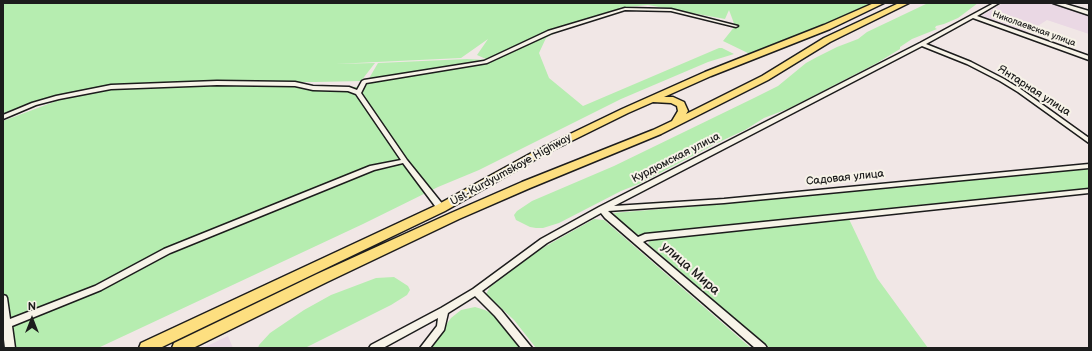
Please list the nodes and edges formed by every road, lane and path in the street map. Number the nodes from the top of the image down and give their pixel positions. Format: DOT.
graph roads {
  1 [pos="880,3"];
  2 [pos="905,3"];
  3 [pos="997,3"];
  4 [pos="1056,3"];
  5 [pos="1089,14"];
  6 [pos="974,16"];
  7 [pos="736,26"];
  8 [pos="922,44"];
  9 [pos="1089,58"];
  10 [pos="686,84"];
  11 [pos="358,93"];
  12 [pos="644,102"];
  13 [pos="713,104"];
  14 [pos="3,117"];
  15 [pos="676,122"];
  16 [pos="1089,141"];
  17 [pos="405,161"];
  18 [pos="1089,166"];
  19 [pos="1089,191"];
  20 [pos="441,208"];
  21 [pos="602,209"];
  22 [pos="638,242"];
  23 [pos="476,291"];
  24 [pos="3,298"];
  25 [pos="444,311"];
  26 [pos="7,324"];
  27 [pos="10,348"];
  28 [pos="146,348"];
  29 [pos="179,348"];
  30 [pos="374,348"];
  31 [pos="425,348"];
  32 [pos="527,348"];
  33 [pos="762,348"];
  1 -- 10 [label="main road, Ust-Kurdyumskoye Highway"];
  2 -- 13 [label="main road, Ust-Kurdyumskoye Highway"];
  3 -- 6 [label="street, Курдюмская улица"];
  4 -- 5 [label="street"];
  6 -- 8 [label="street, Курдюмская улица"];
  6 -- 9 [label="street, Николаевская улица"];
  7 -- 11 [label="street"];
  8 -- 16 [label="street, Янтарная улица"];
  8 -- 21 [label="street, Курдюмская улица"];
  10 -- 12 [label="main road, Ust-Kurdyumskoye Highway"];
  10 -- 13 [label="main road"];
  11 -- 14 [label="street"];
  11 -- 17 [label="street"];
  12 -- 15 [label="main road"];
  12 -- 20 [label="main road, Ust-Kurdyumskoye Highway"];
  13 -- 15 [label="main road, Ust-Kurdyumskoye Highway"];
  15 -- 29 [label="main road, Ust-Kurdyumskoye Highway"];
  17 -- 20 [label="street"];
  17 -- 26 [label="street"];
  18 -- 21 [label="street, Садовая улица"];
  19 -- 22 [label="street"];
  20 -- 28 [label="main road, Ust-Kurdyumskoye Highway"];
  21 -- 22 [label="street, улица Мира"];
  21 -- 23 [label="street, Курдюмская улица"];
  22 -- 33 [label="street, улица Мира"];
  23 -- 25 [label="street, Курдюмская улица"];
  23 -- 32 [label="street"];
  24 -- 26 [label="street"];
  25 -- 30 [label="street, Курдюмская улица"];
  25 -- 31 [label="street"];
  26 -- 27 [label="street"];
}
